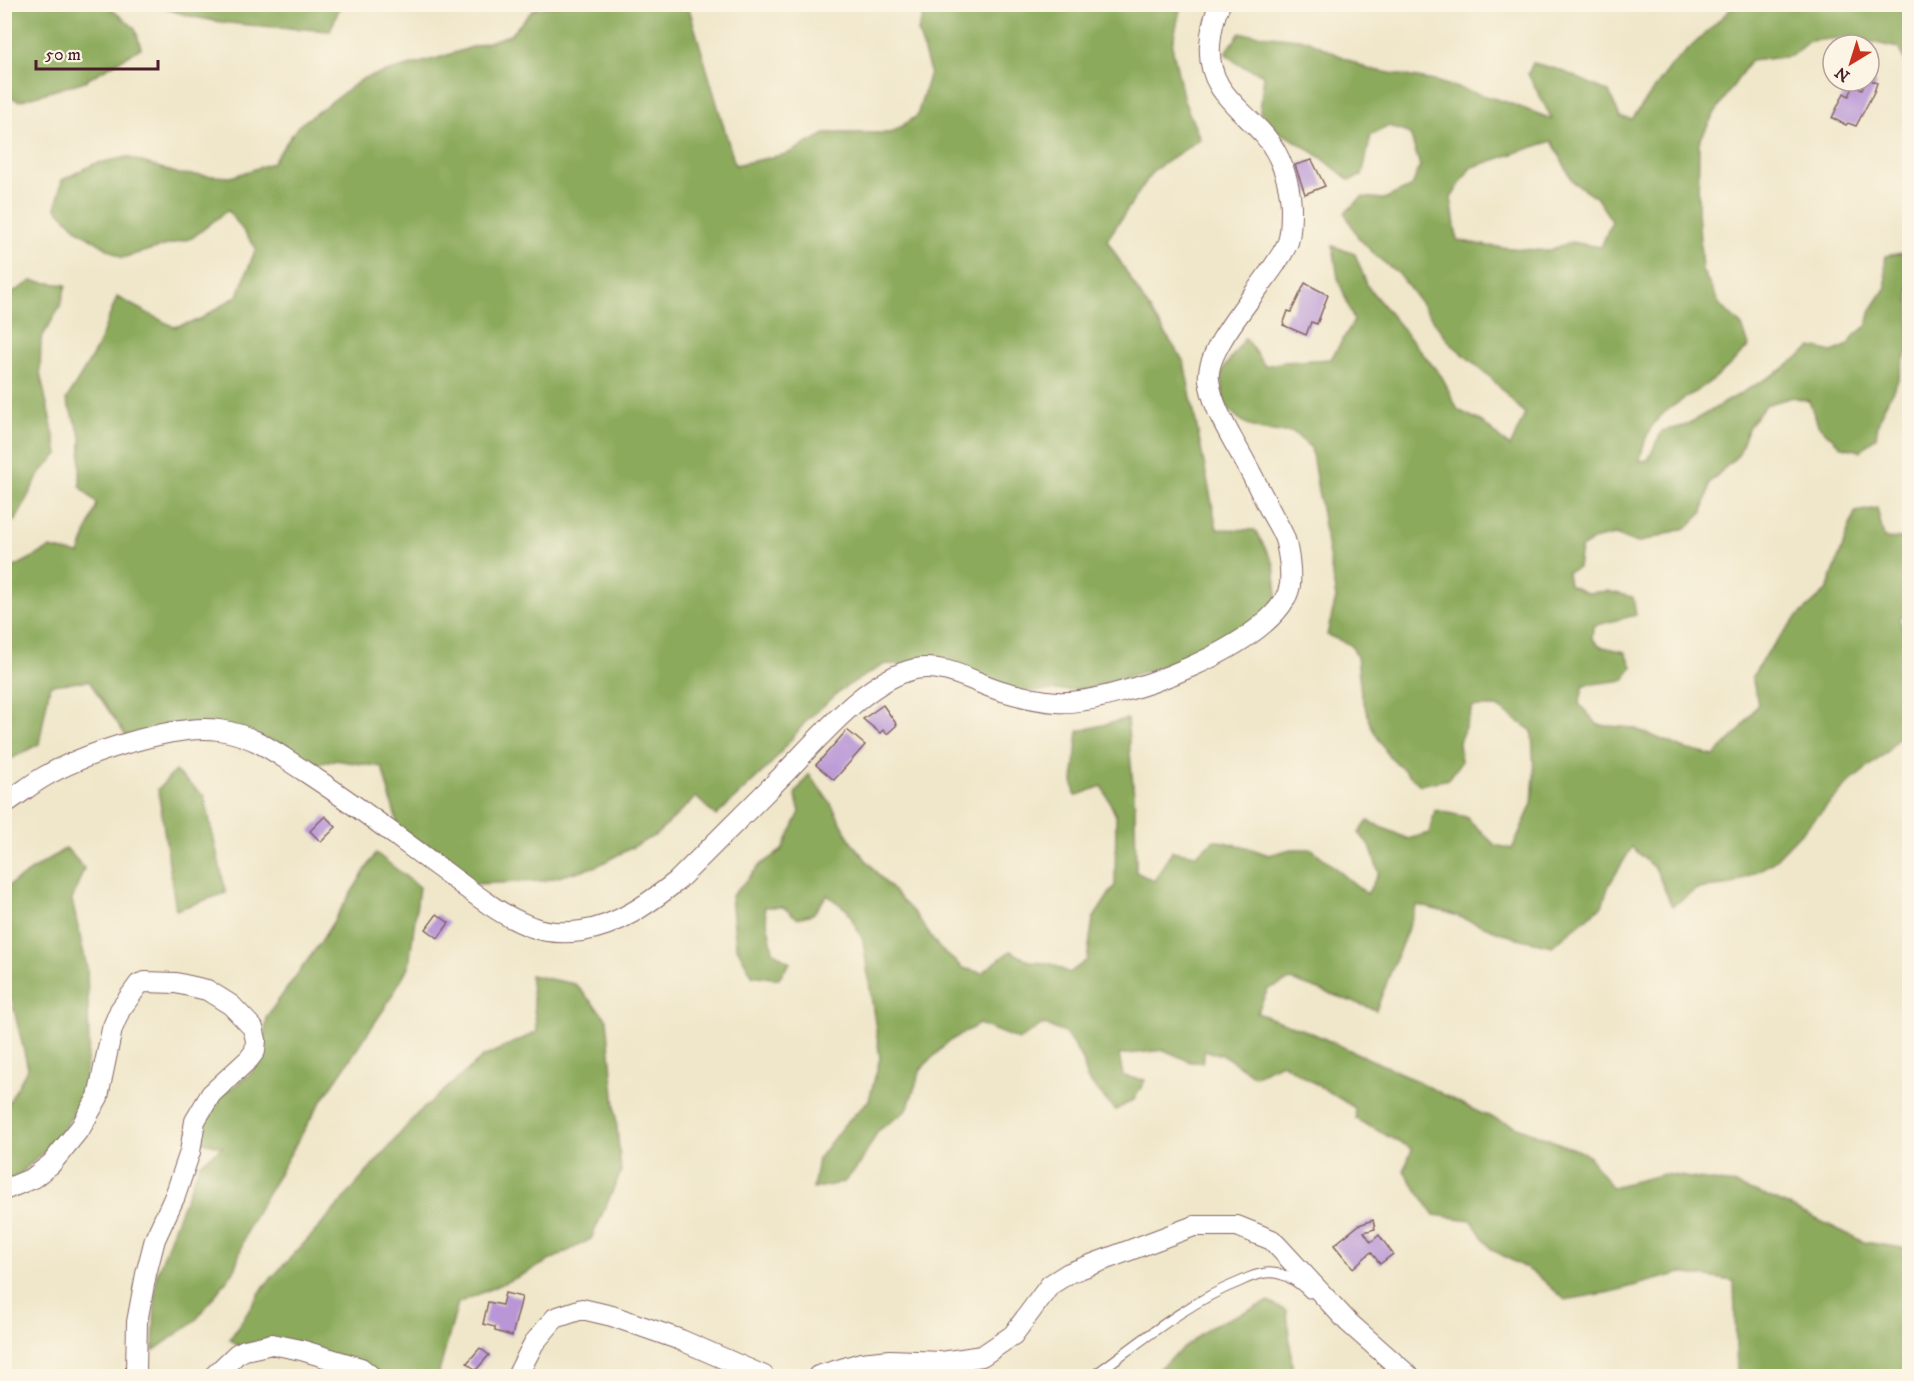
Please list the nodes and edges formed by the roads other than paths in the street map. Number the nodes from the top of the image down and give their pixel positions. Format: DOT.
graph roads {
  1 [pos="1220,4"];
  2 [pos="4,804"];
  3 [pos="4,1190"];
  4 [pos="237,1354"];
  5 [pos="138,1377"];
  6 [pos="213,1377"];
  7 [pos="224,1377"];
  8 [pos="371,1377"];
  9 [pos="517,1377"];
  10 [pos="764,1377"];
  11 [pos="818,1377"];
  12 [pos="1093,1377"];
  13 [pos="1397,1377"];
  14 [pos="1409,1377"];
  1 -- 2 [label="street"];
  3 -- 5 [label="street"];
  4 -- 6 [label="street"];
  4 -- 7 [label="lane"];
  4 -- 8 [label="street"];
  9 -- 10 [label="street"];
  11 -- 14 [label="street"];
  12 -- 13 [label="lane"];
}
